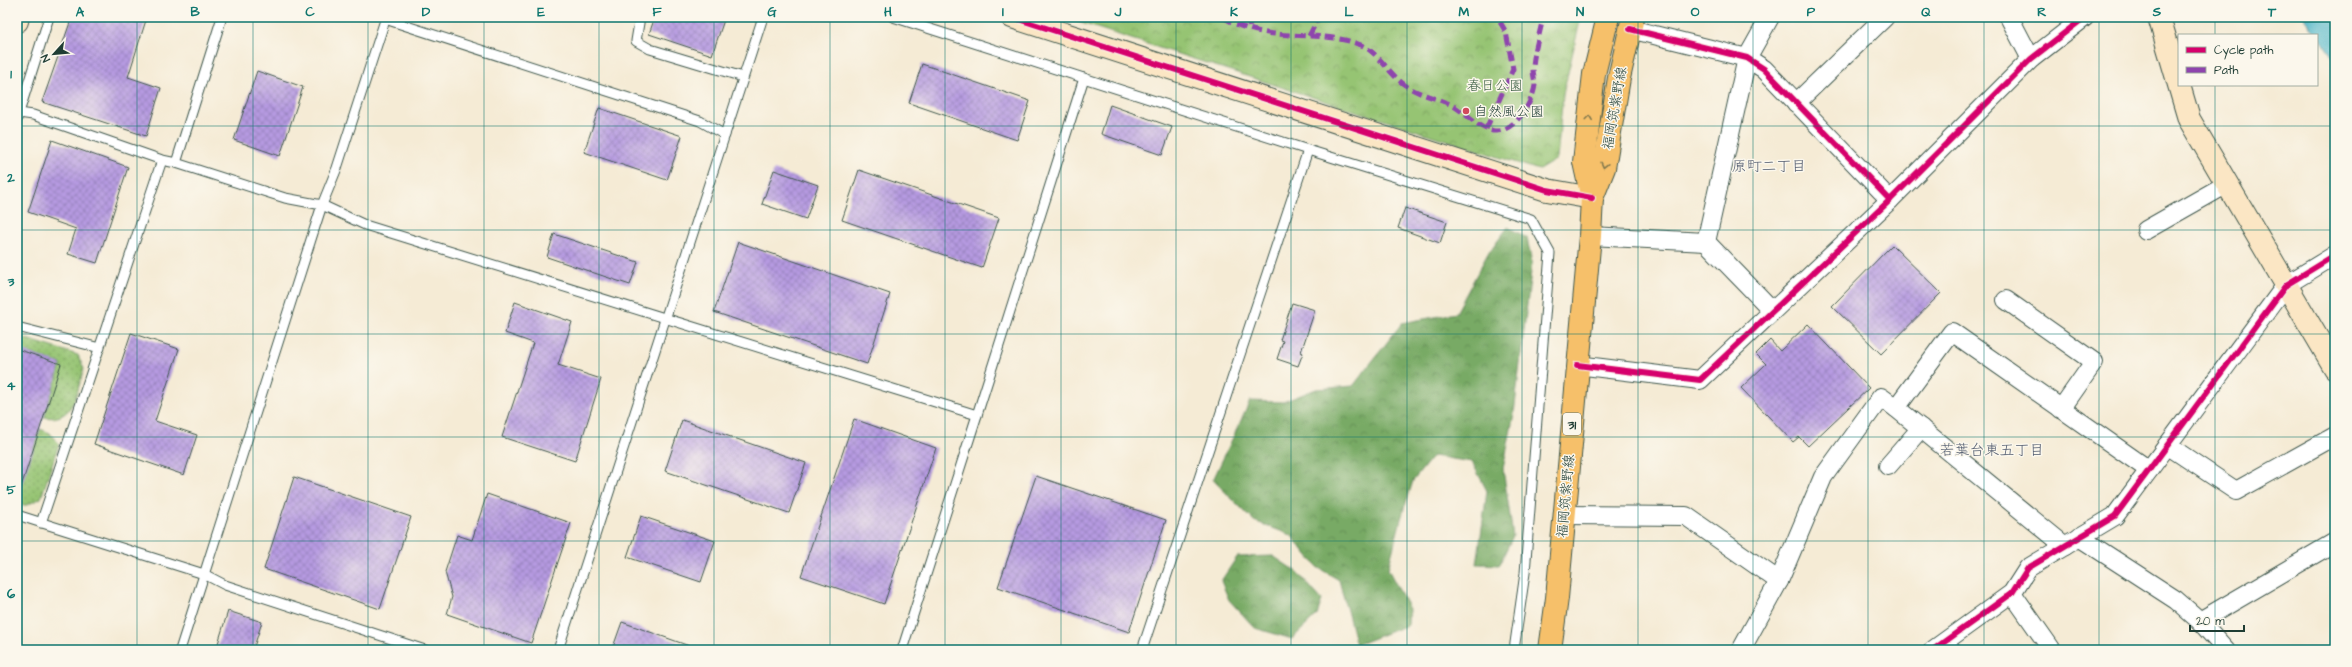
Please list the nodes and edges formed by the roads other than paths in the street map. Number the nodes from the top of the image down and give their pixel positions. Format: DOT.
graph roads {
  1 [pos="18,17"];
  2 [pos="49,17"];
  3 [pos="222,17"];
  4 [pos="640,17"];
  5 [pos="763,17"];
  6 [pos="893,17"];
  7 [pos="1012,17"];
  8 [pos="1608,17"];
  9 [pos="1770,17"];
  10 [pos="1885,17"];
  11 [pos="2009,17"];
  12 [pos="2085,17"];
  13 [pos="2159,17"];
  14 [pos="386,18"];
  15 [pos="17,21"];
  16 [pos="1631,23"];
  17 [pos="1747,58"];
  18 [pos="2032,59"];
  19 [pos="743,77"];
  20 [pos="1084,78"];
  21 [pos="2178,82"];
  22 [pos="2179,86"];
  23 [pos="1796,102"];
  24 [pos="18,116"];
  25 [pos="725,134"];
  26 [pos="1308,150"];
  27 [pos="162,160"];
  28 [pos="176,163"];
  29 [pos="2227,184"];
  30 [pos="1592,198"];
  31 [pos="1890,200"];
  32 [pos="322,205"];
  33 [pos="2146,230"];
  34 [pos="1590,236"];
  35 [pos="1706,242"];
  36 [pos="2335,255"];
  37 [pos="2286,285"];
  38 [pos="2006,300"];
  39 [pos="1772,310"];
  40 [pos="665,319"];
  41 [pos="17,328"];
  42 [pos="100,348"];
  43 [pos="1577,365"];
  44 [pos="2335,368"];
  45 [pos="1896,408"];
  46 [pos="2061,409"];
  47 [pos="977,415"];
  48 [pos="1921,428"];
  49 [pos="2335,436"];
  50 [pos="2167,445"];
  51 [pos="1888,466"];
  52 [pos="2148,470"];
  53 [pos="1564,515"];
  54 [pos="17,516"];
  55 [pos="42,524"];
  56 [pos="2072,542"];
  57 [pos="2335,542"];
  58 [pos="204,574"];
  59 [pos="1779,581"];
  60 [pos="2012,593"];
  61 [pos="2200,621"];
  62 [pos="180,650"];
  63 [pos="425,650"];
  64 [pos="558,650"];
  65 [pos="902,650"];
  66 [pos="1142,650"];
  67 [pos="1514,650"];
  68 [pos="1550,650"];
  69 [pos="1741,650"];
  70 [pos="1933,650"];
  71 [pos="2052,650"];
  72 [pos="2226,650"];
  1 -- 15 [label="street"];
  2 -- 24 [label="lane"];
  3 -- 28 [label="lane"];
  4 -- 19 [label="lane"];
  5 -- 19 [label="lane"];
  6 -- 20 [label="lane"];
  7 -- 30 [label="street"];
  30 -- 8 [label="main road, 福岡筑紫野線 / 31, one-way"];
  9 -- 17 [label="street"];
  10 -- 23 [label="street"];
  11 -- 18 [label="street"];
  12 -- 18 [label="street"];
  13 -- 21 [label="street"];
  14 -- 25 [label="lane"];
  14 -- 32 [label="lane"];
  16 -- 17 [label="street"];
  16 -- 30 [label="main road, 福岡筑紫野線 / 31, one-way"];
  17 -- 23 [label="street"];
  17 -- 35 [label="street"];
  18 -- 31 [label="street"];
  19 -- 25 [label="lane"];
  20 -- 26 [label="lane"];
  20 -- 47 [label="lane"];
  22 -- 29 [label="street"];
  23 -- 31 [label="street"];
  24 -- 27 [label="lane"];
  25 -- 40 [label="lane"];
  26 -- 66 [label="lane"];
  26 -- 67 [label="lane"];
  27 -- 28 [label="lane"];
  27 -- 42 [label="lane"];
  28 -- 32 [label="lane"];
  29 -- 33 [label="street"];
  29 -- 37 [label="street"];
  30 -- 34 [label="main road, 福岡筑紫野線 / 31"];
  31 -- 39 [label="street"];
  32 -- 40 [label="lane"];
  32 -- 58 [label="lane"];
  34 -- 35 [label="street"];
  34 -- 43 [label="main road, 福岡筑紫野線 / 31"];
  35 -- 39 [label="street"];
  36 -- 37 [label="street"];
  37 -- 44 [label="street"];
  37 -- 50 [label="street"];
  38 -- 46 [label="street"];
  39 -- 43 [label="street"];
  40 -- 47 [label="lane"];
  40 -- 64 [label="lane"];
  41 -- 42 [label="lane"];
  42 -- 55 [label="lane"];
  43 -- 53 [label="main road, 福岡筑紫野線 / 31"];
  45 -- 46 [label="street"];
  45 -- 48 [label="street"];
  45 -- 59 [label="street"];
  46 -- 52 [label="street"];
  47 -- 65 [label="lane"];
  48 -- 51 [label="street"];
  48 -- 56 [label="street"];
  49 -- 50 [label="street"];
  50 -- 52 [label="street"];
  52 -- 56 [label="street"];
  53 -- 59 [label="street"];
  53 -- 68 [label="main road, 福岡筑紫野線 / 31"];
  54 -- 55 [label="lane"];
  55 -- 58 [label="lane"];
  56 -- 60 [label="street"];
  56 -- 61 [label="street"];
  57 -- 61 [label="street"];
  58 -- 62 [label="lane"];
  58 -- 63 [label="lane"];
  59 -- 69 [label="street"];
  60 -- 70 [label="street"];
  60 -- 71 [label="street"];
  61 -- 72 [label="street"];
}
